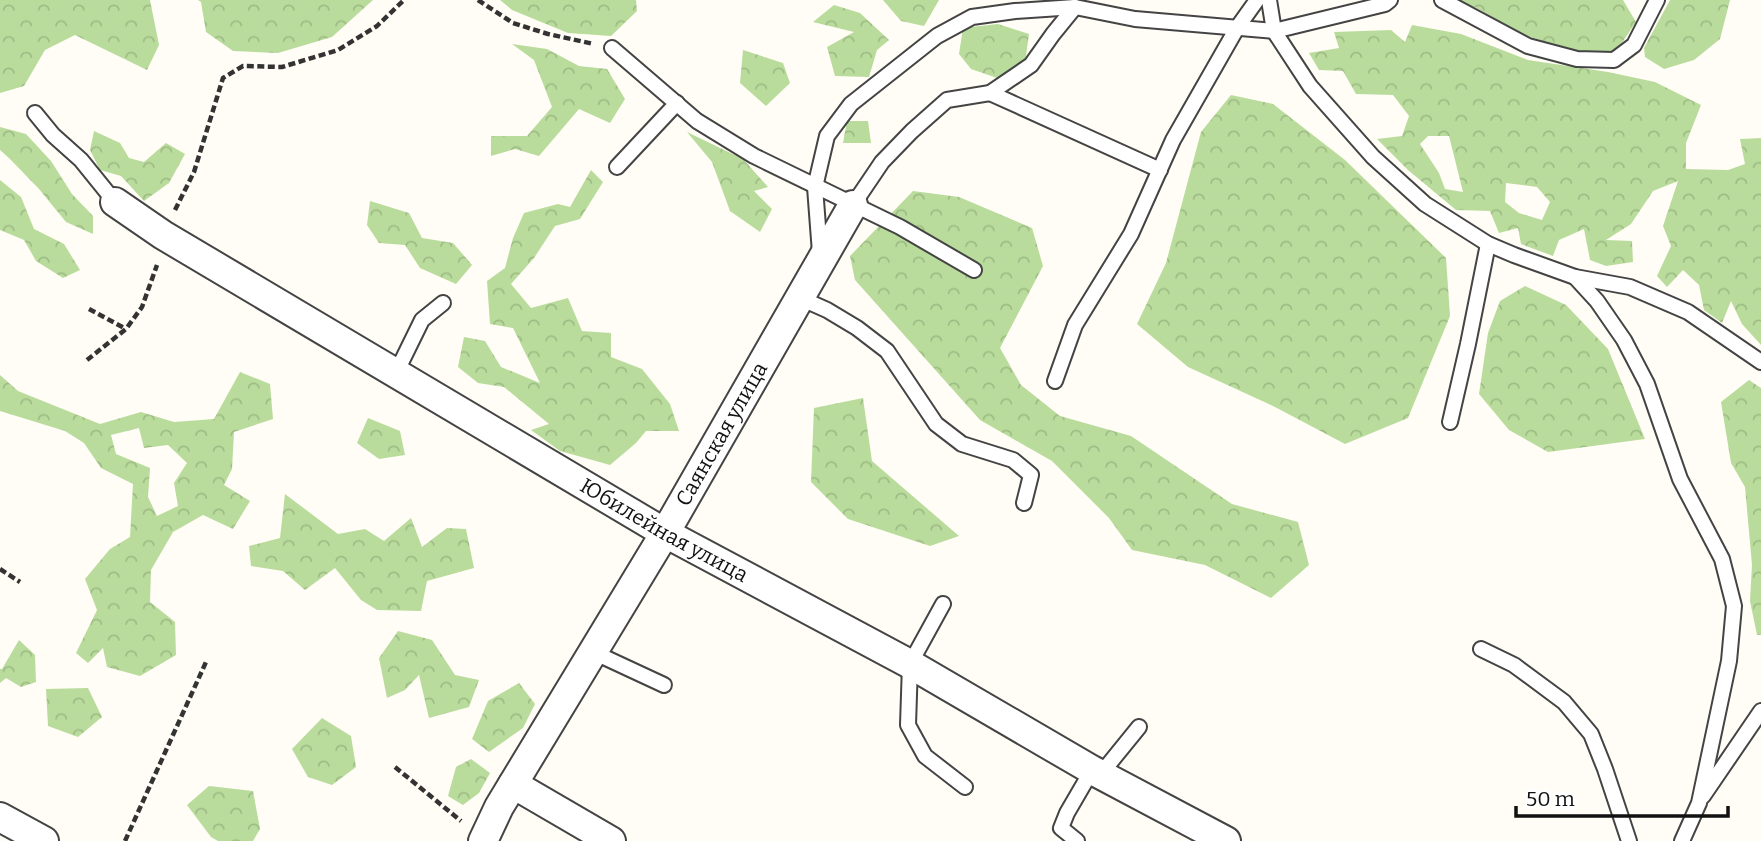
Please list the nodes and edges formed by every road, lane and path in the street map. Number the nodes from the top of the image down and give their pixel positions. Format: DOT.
graph roads {
  1 [pos="404,0"];
  2 [pos="478,0"];
  3 [pos="1257,0"];
  4 [pos="1269,0"];
  5 [pos="1390,0"];
  6 [pos="1442,0"];
  7 [pos="1657,0"];
  8 [pos="1075,7"];
  9 [pos="1237,28"];
  10 [pos="1274,31"];
  11 [pos="612,48"];
  12 [pos="989,93"];
  13 [pos="677,103"];
  14 [pos="35,113"];
  15 [pos="617,167"];
  16 [pos="1160,170"];
  17 [pos="815,187"];
  18 [pos="115,202"];
  19 [pos="853,205"];
  20 [pos="163,235"];
  21 [pos="1488,244"];
  22 [pos="821,262"];
  23 [pos="974,270"];
  24 [pos="1576,277"];
  25 [pos="800,298"];
  26 [pos="443,303"];
  27 [pos="89,309"];
  28 [pos="126,329"];
  29 [pos="86,360"];
  30 [pos="1761,362"];
  31 [pos="396,373"];
  32 [pos="1055,380"];
  33 [pos="1450,422"];
  34 [pos="1024,503"];
  35 [pos="665,533"];
  36 [pos="0,569"];
  37 [pos="20,582"];
  38 [pos="943,604"];
  39 [pos="1481,649"];
  40 [pos="593,652"];
  41 [pos="206,662"];
  42 [pos="910,664"];
  43 [pos="664,685"];
  44 [pos="1761,711"];
  45 [pos="1139,727"];
  46 [pos="395,767"];
  47 [pos="1096,772"];
  48 [pos="513,784"];
  49 [pos="965,787"];
  50 [pos="1699,803"];
  51 [pos="0,817"];
  52 [pos="483,840"];
  53 [pos="44,841"];
  54 [pos="125,841"];
  55 [pos="611,841"];
  56 [pos="1077,841"];
  57 [pos="1226,841"];
  58 [pos="1629,841"];
  59 [pos="1682,841"];
  1 -- 20 [label="path"];
  2 -- 11 [label="path"];
  3 -- 9 [label="lane"];
  4 -- 10 [label="lane"];
  5 -- 10 [label="lane"];
  6 -- 7 [label="lane"];
  8 -- 9 [label="lane"];
  8 -- 12 [label="lane"];
  8 -- 17 [label="lane"];
  9 -- 10 [label="lane"];
  9 -- 16 [label="lane"];
  10 -- 21 [label="lane"];
  11 -- 13 [label="lane"];
  12 -- 16 [label="lane"];
  12 -- 19 [label="lane"];
  13 -- 15 [label="lane"];
  13 -- 17 [label="lane"];
  14 -- 18 [label="lane"];
  16 -- 32 [label="lane"];
  17 -- 19 [label="lane"];
  17 -- 22 [label="lane"];
  18 -- 20 [label="street, Юбилейная улица"];
  19 -- 22 [label="street, Саянская улица"];
  19 -- 23 [label="lane"];
  20 -- 28 [label="path"];
  20 -- 31 [label="street, Юбилейная улица"];
  21 -- 24 [label="lane"];
  21 -- 33 [label="lane"];
  22 -- 25 [label="street, Саянская улица"];
  24 -- 30 [label="lane"];
  24 -- 50 [label="lane"];
  25 -- 34 [label="lane"];
  25 -- 35 [label="street, Саянская улица"];
  26 -- 31 [label="lane"];
  27 -- 28 [label="path"];
  28 -- 29 [label="path"];
  31 -- 35 [label="street, Юбилейная улица"];
  35 -- 40 [label="street, Саянская улица"];
  35 -- 42 [label="street, Юбилейная улица"];
  36 -- 37 [label="path"];
  38 -- 42 [label="lane"];
  39 -- 58 [label="lane"];
  40 -- 43 [label="lane"];
  40 -- 48 [label="street, Саянская улица"];
  41 -- 54 [label="path"];
  42 -- 47 [label="street, Юбилейная улица"];
  42 -- 49 [label="lane"];
  44 -- 50 [label="lane"];
  45 -- 47 [label="lane"];
  46 -- 52 [label="path"];
  47 -- 56 [label="lane"];
  47 -- 57 [label="street, Юбилейная улица"];
  48 -- 52 [label="street, Саянская улица"];
  48 -- 55 [label="street"];
  50 -- 59 [label="lane"];
  51 -- 53 [label="street"];
}
